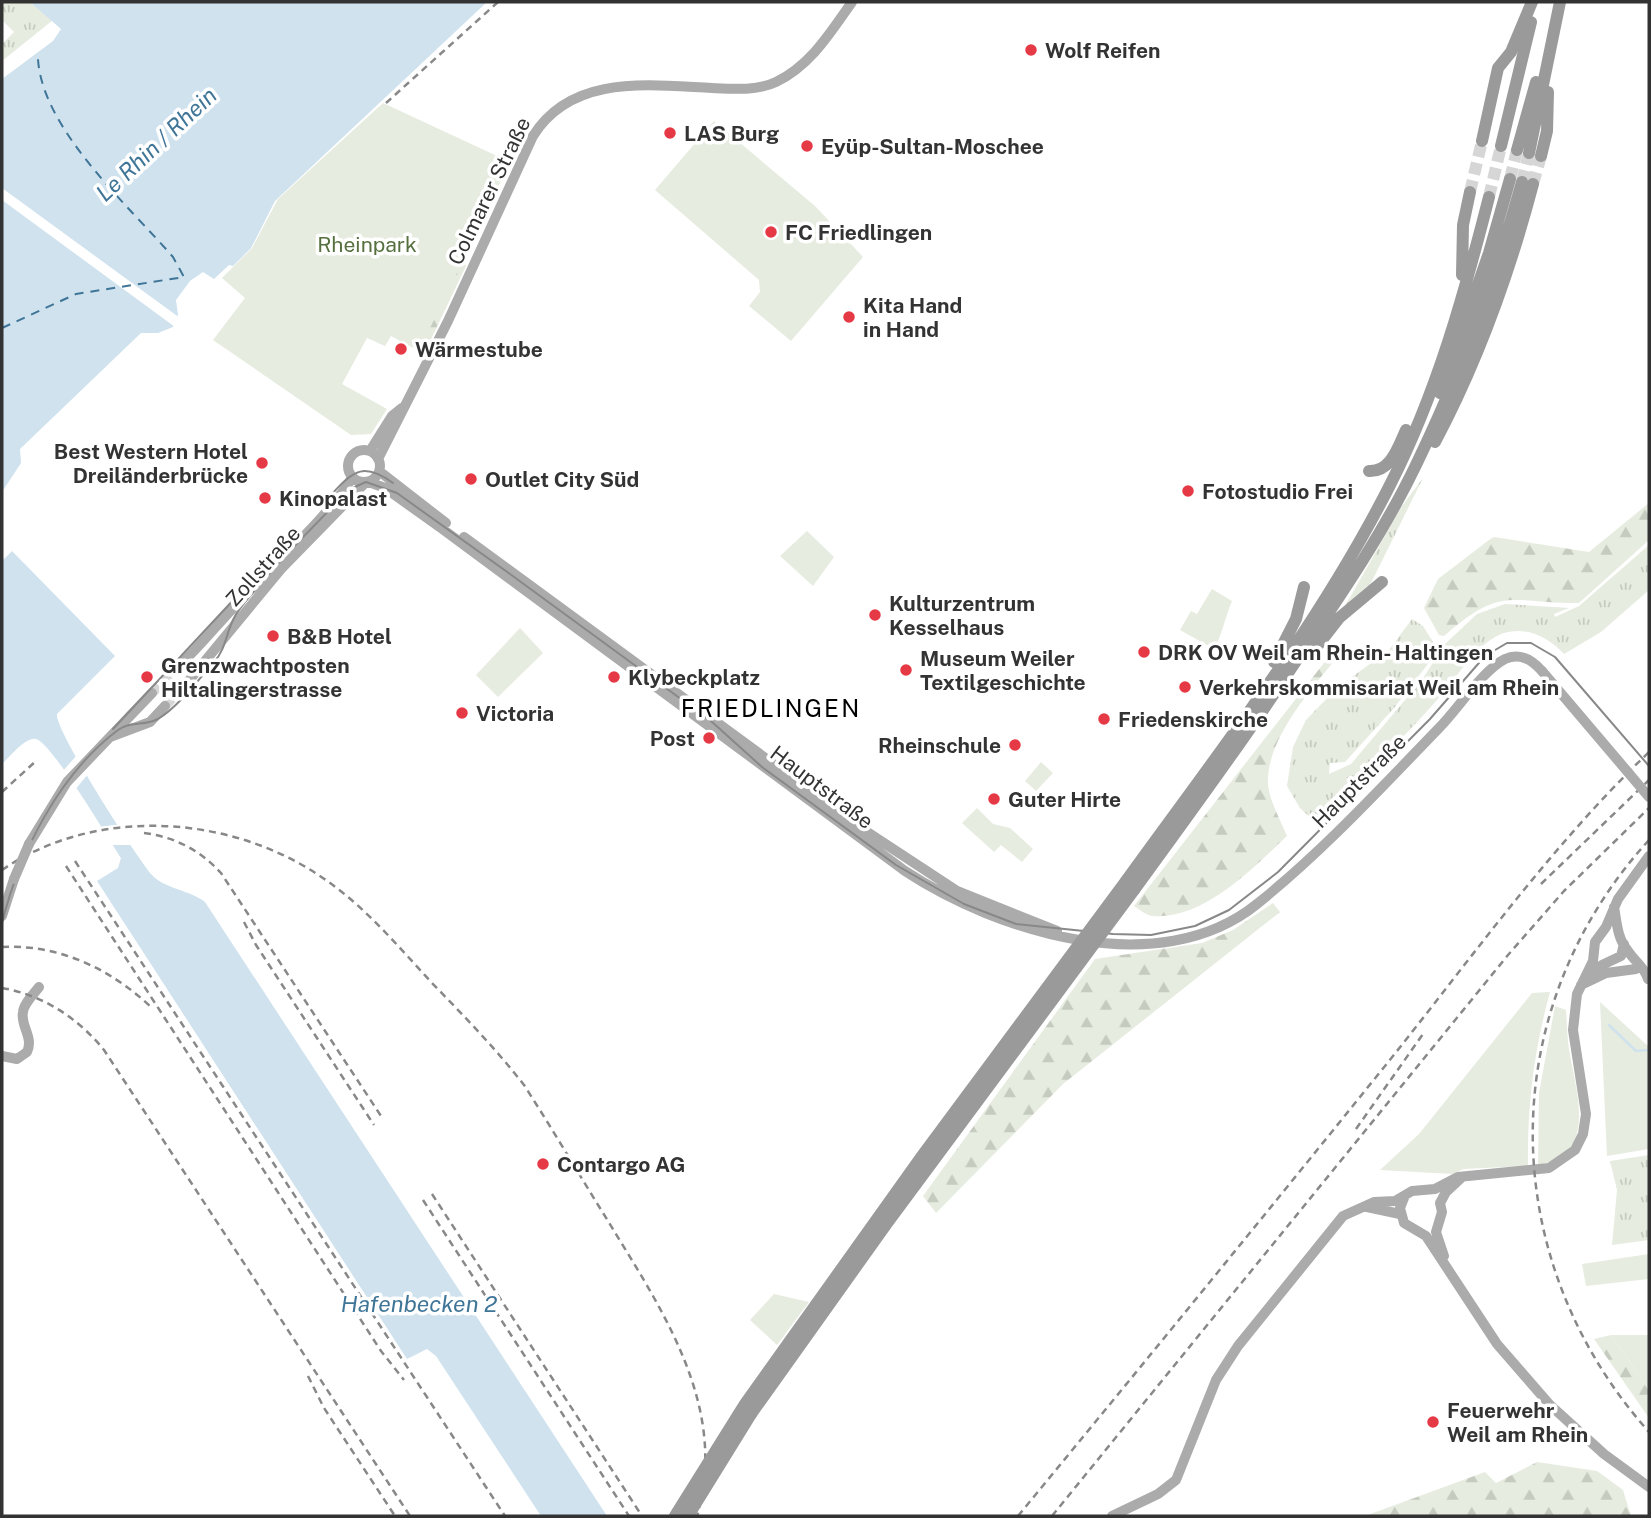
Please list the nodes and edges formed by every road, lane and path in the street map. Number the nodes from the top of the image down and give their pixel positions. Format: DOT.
graph roads {
  1 [pos="852,2"];
  2 [pos="1534,2"];
  3 [pos="1560,2"];
  4 [pos="1482,141"];
  5 [pos="1501,146"];
  6 [pos="1529,153"];
  7 [pos="1522,182"];
  8 [pos="1470,192"];
  9 [pos="1489,197"];
  10 [pos="1463,299"];
  11 [pos="1431,392"];
  12 [pos="376,460"];
  13 [pos="1369,471"];
  14 [pos="352,478"];
  15 [pos="367,482"];
  16 [pos="1382,582"];
  17 [pos="1304,587"];
  18 [pos="180,665"];
  19 [pos="191,678"];
  20 [pos="152,693"];
  21 [pos="1271,702"];
  22 [pos="165,706"];
  23 [pos="1233,732"];
  24 [pos="107,738"];
  25 [pos="1649,797"];
  26 [pos="1649,856"];
  27 [pos="1130,885"];
  28 [pos="1614,907"];
  29 [pos="2,916"];
  30 [pos="1601,935"];
  31 [pos="1068,936"];
  32 [pos="1621,940"];
  33 [pos="1595,952"];
  34 [pos="1611,961"];
  35 [pos="1636,969"];
  36 [pos="1649,979"];
  37 [pos="1585,983"];
  38 [pos="39,987"];
  39 [pos="2,1056"];
  40 [pos="1463,1176"];
  41 [pos="1428,1191"];
  42 [pos="1404,1198"];
  43 [pos="1440,1203"];
  44 [pos="1364,1207"];
  45 [pos="1400,1214"];
  46 [pos="1437,1225"];
  47 [pos="1421,1232"];
  48 [pos="1445,1262"];
  49 [pos="748,1409"];
  50 [pos="1649,1486"];
  51 [pos="675,1516"];
  52 [pos="688,1516"];
  53 [pos="1112,1516"];
  1 -- 12 [label="main road, Colmarer Straße"];
  2 -- 4 [label="highway"];
  2 -- 5 [label="highway"];
  3 -- 6 [label="highway"];
  7 -- 21 [label="highway"];
  8 -- 10 [label="highway"];
  9 -- 10 [label="highway"];
  10 -- 11 [label="highway"];
  11 -- 13 [label="highway"];
  11 -- 23 [label="highway"];
  12 -- 14 [label="main road"];
  12 -- 15 [label="main road"];
  12 -- 31 [label="main road, Hauptstraße"];
  14 -- 15 [label="main road, Hauptstraße"];
  14 -- 18 [label="main road, Zollstraße"];
  15 -- 19 [label="main road, Zollstraße"];
  15 -- 31 [label="main road, Hauptstraße"];
  16 -- 21 [label="highway"];
  17 -- 23 [label="highway"];
  20 -- 24 [label="main road"];
  21 -- 27 [label="highway"];
  22 -- 24 [label="main road"];
  23 -- 27 [label="highway"];
  24 -- 29 [label="main road, bridge"];
  25 -- 31 [label="main road, Hauptstraße, bridge"];
  26 -- 28 [label="main road"];
  27 -- 49 [label="highway, bridge"];
  28 -- 30 [label="main road"];
  28 -- 32 [label="main road"];
  30 -- 32 [label="main road"];
  30 -- 33 [label="main road"];
  32 -- 34 [label="main road"];
  32 -- 36 [label="main road"];
  33 -- 34 [label="main road"];
  33 -- 37 [label="main road"];
  34 -- 35 [label="main road"];
  34 -- 37 [label="main road"];
  35 -- 36 [label="main road"];
  35 -- 37 [label="main road"];
  37 -- 40 [label="main road"];
  38 -- 39 [label="main road"];
  40 -- 41 [label="main road"];
  40 -- 43 [label="main road"];
  41 -- 42 [label="main road"];
  41 -- 43 [label="main road"];
  42 -- 44 [label="main road"];
  42 -- 45 [label="main road"];
  43 -- 46 [label="main road"];
  44 -- 45 [label="main road"];
  44 -- 53 [label="main road"];
  45 -- 47 [label="main road"];
  46 -- 47 [label="main road"];
  46 -- 48 [label="main road"];
  47 -- 48 [label="main road"];
  48 -- 50 [label="main road"];
  49 -- 51 [label="highway, bridge"];
  49 -- 52 [label="highway, bridge"];
}
